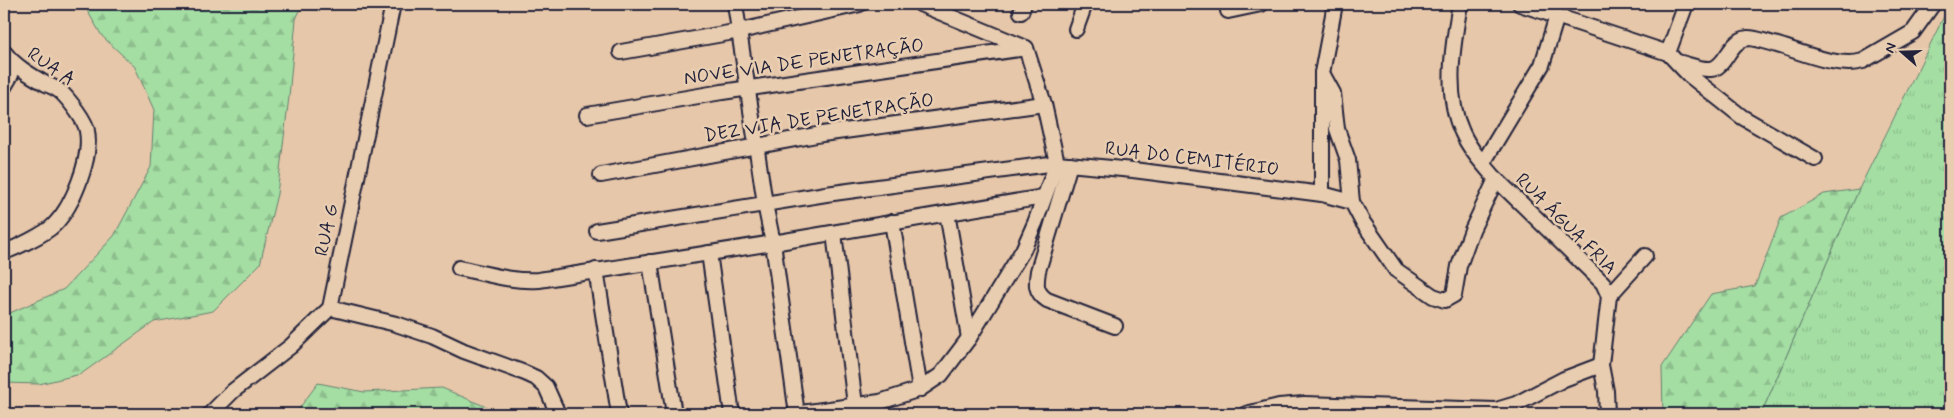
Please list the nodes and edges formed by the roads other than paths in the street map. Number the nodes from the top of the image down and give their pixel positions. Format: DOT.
graph roads {
  1 [pos="393,4"];
  2 [pos="735,4"];
  3 [pos="860,4"];
  4 [pos="920,4"];
  5 [pos="1086,4"];
  6 [pos="1262,4"];
  7 [pos="1335,4"];
  8 [pos="1460,4"];
  9 [pos="1520,4"];
  10 [pos="1686,4"];
  11 [pos="1933,4"];
  12 [pos="1228,11"];
  13 [pos="1557,16"];
  14 [pos="1076,29"];
  15 [pos="740,31"];
  16 [pos="1026,48"];
  17 [pos="4,52"];
  18 [pos="621,52"];
  19 [pos="1672,57"];
  20 [pos="12,64"];
  21 [pos="1322,74"];
  22 [pos="4,88"];
  23 [pos="748,89"];
  24 [pos="1044,104"];
  25 [pos="587,115"];
  26 [pos="757,145"];
  27 [pos="1815,159"];
  28 [pos="1064,164"];
  29 [pos="1483,164"];
  30 [pos="601,175"];
  31 [pos="1496,179"];
  32 [pos="1322,194"];
  33 [pos="1043,196"];
  34 [pos="1352,202"];
  35 [pos="765,204"];
  36 [pos="947,214"];
  37 [pos="892,222"];
  38 [pos="597,231"];
  39 [pos="834,233"];
  40 [pos="773,243"];
  41 [pos="4,252"];
  42 [pos="709,252"];
  43 [pos="1645,256"];
  44 [pos="650,262"];
  45 [pos="459,268"];
  46 [pos="596,270"];
  47 [pos="1609,296"];
  48 [pos="330,308"];
  49 [pos="1115,326"];
  50 [pos="969,338"];
  51 [pos="1601,365"];
  52 [pos="920,389"];
  53 [pos="855,405"];
  54 [pos="210,414"];
  55 [pos="558,414"];
  56 [pos="619,414"];
  57 [pos="674,414"];
  58 [pos="732,414"];
  59 [pos="796,414"];
  60 [pos="1246,414"];
  61 [pos="1608,414"];
  1 -- 48 [label="street, RUA G"];
  2 -- 15 [label="street"];
  3 -- 15 [label="street"];
  4 -- 16 [label="street"];
  5 -- 14 [label="street"];
  6 -- 12 [label="street"];
  7 -- 21 [label="street"];
  8 -- 29 [label="street, RUA ÁGUA FRIA"];
  9 -- 13 [label="street"];
  10 -- 19 [label="street"];
  11 -- 19 [label="street"];
  13 -- 19 [label="street"];
  13 -- 29 [label="street"];
  15 -- 18 [label="street"];
  15 -- 23 [label="street"];
  16 -- 23 [label="street, NOVE VIA DE PENETRAÇÃO"];
  16 -- 24 [label="street"];
  17 -- 20 [label="street, RUA A"];
  19 -- 27 [label="street"];
  20 -- 22 [label="street"];
  20 -- 41 [label="street, RUA A"];
  21 -- 32 [label="street"];
  21 -- 34 [label="street"];
  23 -- 25 [label="street, NOVE VIA DE PENETRAÇÃO"];
  23 -- 26 [label="street"];
  24 -- 26 [label="street, DEZ VIA DE PENETRAÇÃO"];
  24 -- 28 [label="street"];
  26 -- 30 [label="street, DEZ VIA DE PENETRAÇÃO"];
  26 -- 35 [label="street"];
  28 -- 32 [label="street, RUA DO CEMITÉRIO"];
  28 -- 33 [label="street"];
  28 -- 35 [label="street, RUA DO CEMITÉRIO"];
  28 -- 49 [label="street"];
  29 -- 31 [label="street, RUA ÁGUA FRIA"];
  31 -- 34 [label="street"];
  31 -- 47 [label="street, RUA ÁGUA FRIA"];
  32 -- 34 [label="street, RUA DO CEMITÉRIO"];
  33 -- 36 [label="street"];
  33 -- 50 [label="street"];
  35 -- 38 [label="street, RUA DO CEMITÉRIO"];
  35 -- 40 [label="street"];
  36 -- 37 [label="street"];
  36 -- 50 [label="street"];
  37 -- 39 [label="street"];
  37 -- 52 [label="street"];
  39 -- 40 [label="street"];
  39 -- 53 [label="street"];
  40 -- 42 [label="street"];
  40 -- 59 [label="street"];
  42 -- 44 [label="street"];
  42 -- 58 [label="street"];
  43 -- 47 [label="street, RUA ÁGUA FRIA"];
  44 -- 46 [label="street"];
  44 -- 57 [label="street"];
  45 -- 46 [label="street"];
  46 -- 56 [label="street"];
  47 -- 51 [label="street, RUA ÁGUA FRIA"];
  48 -- 54 [label="street"];
  48 -- 55 [label="street"];
  50 -- 52 [label="street"];
  51 -- 60 [label="street"];
  51 -- 61 [label="street, RUA ÁGUA FRIA"];
  52 -- 53 [label="street"];
  53 -- 59 [label="street"];
}
